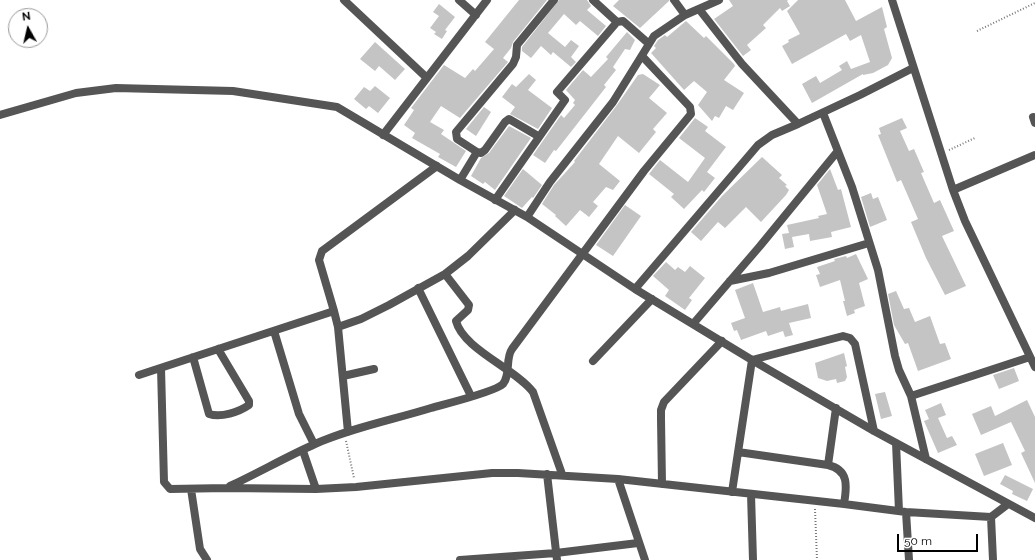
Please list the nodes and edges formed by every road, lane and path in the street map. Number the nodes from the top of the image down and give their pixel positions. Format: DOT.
graph roads {
  1 [pos="344,0"];
  2 [pos="459,0"];
  3 [pos="487,0"];
  4 [pos="554,0"];
  5 [pos="593,0"];
  6 [pos="674,0"];
  7 [pos="719,0"];
  8 [pos="892,0"];
  9 [pos="1035,3"];
  10 [pos="699,9"];
  11 [pos="476,15"];
  12 [pos="685,15"];
  13 [pos="617,22"];
  14 [pos="978,31"];
  15 [pos="648,43"];
  16 [pos="642,56"];
  17 [pos="913,68"];
  18 [pos="427,78"];
  19 [pos="823,113"];
  20 [pos="0,115"];
  21 [pos="798,124"];
  22 [pos="384,135"];
  23 [pos="538,136"];
  24 [pos="975,138"];
  25 [pos="477,152"];
  26 [pos="837,152"];
  27 [pos="940,154"];
  28 [pos="1035,155"];
  29 [pos="437,166"];
  30 [pos="460,180"];
  31 [pos="953,190"];
  32 [pos="495,200"];
  33 [pos="515,210"];
  34 [pos="527,216"];
  35 [pos="869,243"];
  36 [pos="583,256"];
  37 [pos="445,274"];
  38 [pos="730,281"];
  39 [pos="418,288"];
  40 [pos="635,289"];
  41 [pos="652,298"];
  42 [pos="334,311"];
  43 [pos="693,324"];
  44 [pos="338,327"];
  45 [pos="274,331"];
  46 [pos="722,341"];
  47 [pos="218,348"];
  48 [pos="193,357"];
  49 [pos="1030,357"];
  50 [pos="752,360"];
  51 [pos="593,361"];
  52 [pos="1035,367"];
  53 [pos="162,368"];
  54 [pos="374,369"];
  55 [pos="508,371"];
  56 [pos="138,375"];
  57 [pos="343,376"];
  58 [pos="471,396"];
  59 [pos="911,396"];
  60 [pos="836,408"];
  61 [pos="874,431"];
  62 [pos="346,433"];
  63 [pos="896,442"];
  64 [pos="314,444"];
  65 [pos="303,451"];
  66 [pos="738,452"];
  67 [pos="926,459"];
  68 [pos="828,465"];
  69 [pos="547,474"];
  70 [pos="562,474"];
  71 [pos="618,479"];
  72 [pos="662,484"];
  73 [pos="356,487"];
  74 [pos="227,488"];
  75 [pos="191,489"];
  76 [pos="316,489"];
  77 [pos="732,492"];
  78 [pos="752,494"];
  79 [pos="814,501"];
  80 [pos="844,504"];
  81 [pos="1008,504"];
  82 [pos="902,512"];
  83 [pos="991,517"];
  84 [pos="1035,518"];
  85 [pos="638,543"];
  86 [pos="556,556"];
  87 [pos="207,560"];
  88 [pos="460,560"];
  89 [pos="645,560"];
  90 [pos="753,560"];
  91 [pos="817,560"];
  92 [pos="909,560"];
  93 [pos="993,560"];
  1 -- 18 [label="street"];
  2 -- 11 [label="street"];
  3 -- 11 [label="street"];
  4 -- 25 [label="street"];
  5 -- 13 [label="street"];
  6 -- 12 [label="street"];
  7 -- 10 [label="street"];
  8 -- 17 [label="street"];
  9 -- 14 [label="path"];
  10 -- 12 [label="street"];
  10 -- 21 [label="street"];
  11 -- 18 [label="street"];
  12 -- 15 [label="street"];
  13 -- 15 [label="street"];
  13 -- 23 [label="street"];
  15 -- 16 [label="street"];
  16 -- 34 [label="street"];
  16 -- 36 [label="street"];
  17 -- 19 [label="street"];
  17 -- 27 [label="street"];
  18 -- 22 [label="street"];
  19 -- 21 [label="street"];
  19 -- 26 [label="street"];
  20 -- 22 [label="street"];
  21 -- 40 [label="street"];
  22 -- 29 [label="street"];
  23 -- 25 [label="street"];
  23 -- 32 [label="street"];
  24 -- 27 [label="path"];
  25 -- 30 [label="street"];
  26 -- 35 [label="street"];
  26 -- 38 [label="street"];
  27 -- 31 [label="street"];
  28 -- 31 [label="street"];
  29 -- 30 [label="street"];
  29 -- 42 [label="street"];
  30 -- 32 [label="street"];
  31 -- 49 [label="street"];
  32 -- 33 [label="street"];
  33 -- 34 [label="street"];
  33 -- 37 [label="street"];
  34 -- 36 [label="street"];
  35 -- 38 [label="street"];
  35 -- 59 [label="street"];
  36 -- 40 [label="street"];
  36 -- 55 [label="street"];
  37 -- 39 [label="street"];
  37 -- 55 [label="street"];
  38 -- 43 [label="street"];
  39 -- 44 [label="street"];
  39 -- 58 [label="street"];
  40 -- 41 [label="street"];
  41 -- 43 [label="street"];
  41 -- 51 [label="street"];
  42 -- 44 [label="street"];
  42 -- 45 [label="street"];
  43 -- 46 [label="street"];
  44 -- 57 [label="street"];
  45 -- 47 [label="street"];
  45 -- 64 [label="street"];
  46 -- 50 [label="street"];
  46 -- 72 [label="street"];
  47 -- 48 [label="street"];
  47 -- 48 [label="street"];
  48 -- 53 [label="street"];
  49 -- 52 [label="street"];
  49 -- 59 [label="street"];
  50 -- 60 [label="street"];
  50 -- 61 [label="street"];
  50 -- 66 [label="street"];
  53 -- 56 [label="street"];
  53 -- 75 [label="street"];
  54 -- 57 [label="street"];
  55 -- 58 [label="street"];
  55 -- 70 [label="street"];
  57 -- 62 [label="street"];
  58 -- 62 [label="street"];
  59 -- 67 [label="street"];
  60 -- 61 [label="street"];
  60 -- 68 [label="street"];
  61 -- 63 [label="street"];
  62 -- 64 [label="street"];
  62 -- 73 [label="path"];
  63 -- 67 [label="street"];
  63 -- 82 [label="street"];
  64 -- 65 [label="street"];
  65 -- 74 [label="street"];
  65 -- 76 [label="street"];
  66 -- 68 [label="street"];
  66 -- 77 [label="street"];
  67 -- 81 [label="street"];
  68 -- 80 [label="street"];
  69 -- 70 [label="street"];
  69 -- 73 [label="street"];
  69 -- 86 [label="street"];
  70 -- 71 [label="street"];
  71 -- 72 [label="street"];
  71 -- 85 [label="street"];
  72 -- 77 [label="street"];
  73 -- 76 [label="street"];
  74 -- 75 [label="street"];
  74 -- 76 [label="street"];
  75 -- 87 [label="street"];
  77 -- 78 [label="street"];
  78 -- 79 [label="street"];
  78 -- 90 [label="street"];
  79 -- 80 [label="street"];
  79 -- 91 [label="path"];
  80 -- 82 [label="street"];
  81 -- 83 [label="street"];
  81 -- 84 [label="street"];
  82 -- 83 [label="street"];
  82 -- 92 [label="street"];
  83 -- 93 [label="street"];
  85 -- 86 [label="street"];
  85 -- 89 [label="street"];
  86 -- 88 [label="street"];
}
